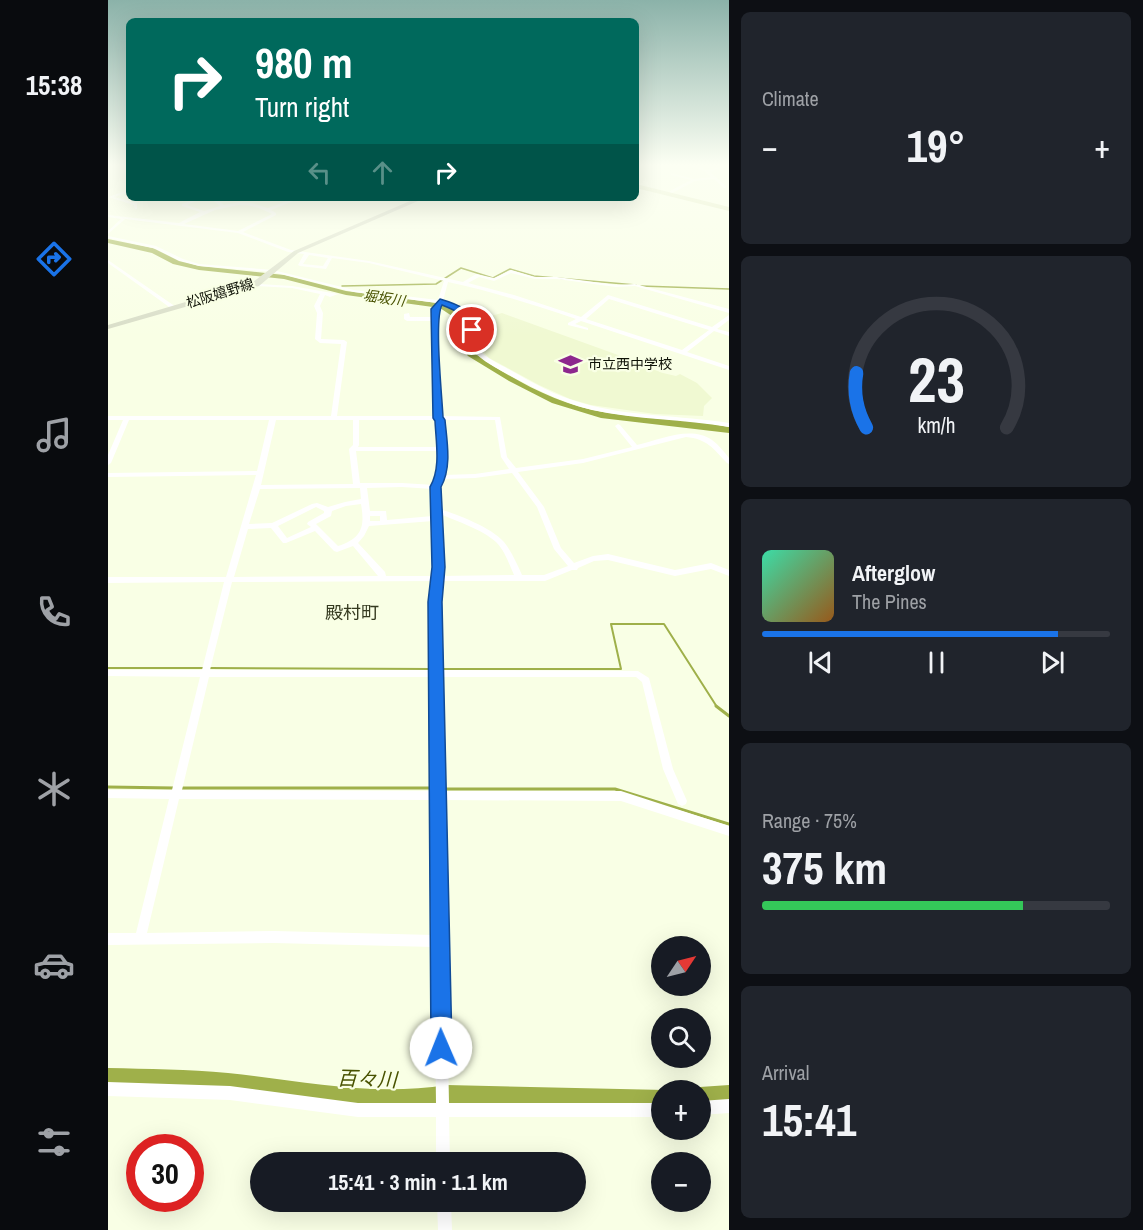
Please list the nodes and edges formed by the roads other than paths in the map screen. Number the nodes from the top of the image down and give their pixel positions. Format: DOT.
graph roads {
  1 [pos="121,221"];
  2 [pos="151,221"];
  3 [pos="186,221"];
  4 [pos="261,221"];
  5 [pos="368,221"];
  6 [pos="179,225"];
  7 [pos="239,232"];
  8 [pos="108,235"];
  9 [pos="296,252"];
  10 [pos="307,254"];
  11 [pos="331,257"];
  12 [pos="108,261"];
  13 [pos="273,271"];
  14 [pos="266,278"];
  15 [pos="445,280"];
  16 [pos="463,284"];
  17 [pos="325,293"];
  18 [pos="335,294"];
  19 [pos="439,304"];
  20 [pos="174,308"];
  21 [pos="729,311"];
  22 [pos="424,313"];
  23 [pos="407,314"];
  24 [pos="729,317"];
  25 [pos="434,319"];
  26 [pos="581,319"];
  27 [pos="108,327"];
  28 [pos="586,329"];
  29 [pos="713,329"];
  30 [pos="729,334"];
  31 [pos="682,352"];
  32 [pos="729,368"];
  33 [pos="108,418"];
  34 [pos="126,418"];
  35 [pos="273,418"];
  36 [pos="334,418"];
  37 [pos="357,418"];
  38 [pos="438,418"];
  39 [pos="729,425"];
  40 [pos="618,426"];
  41 [pos="636,448"];
  42 [pos="352,449"];
  43 [pos="442,449"];
  44 [pos="728,460"];
  45 [pos="108,463"];
  46 [pos="514,471"];
  47 [pos="261,472"];
  48 [pos="108,475"];
  49 [pos="441,477"];
  50 [pos="360,486"];
  51 [pos="436,487"];
  52 [pos="257,488"];
  53 [pos="364,501"];
  54 [pos="328,510"];
  55 [pos="366,514"];
  56 [pos="437,515"];
  57 [pos="384,522"];
  58 [pos="368,524"];
  59 [pos="273,525"];
  60 [pos="245,527"];
  61 [pos="315,528"];
  62 [pos="354,543"];
  63 [pos="574,568"];
  64 [pos="729,573"];
  65 [pos="383,579"];
  66 [pos="436,579"];
  67 [pos="520,579"];
  68 [pos="108,580"];
  69 [pos="229,580"];
  70 [pos="206,670"];
  71 [pos="435,671"];
  72 [pos="108,672"];
  73 [pos="176,790"];
  74 [pos="437,791"];
  75 [pos="108,794"];
  76 [pos="682,801"];
  77 [pos="729,831"];
  78 [pos="108,939"];
  79 [pos="140,939"];
  80 [pos="440,941"];
  81 [pos="108,1089"];
  82 [pos="729,1106"];
  83 [pos="711,1107"];
  84 [pos="442,1108"];
  85 [pos="651,1110"];
  86 [pos="443,1152"];
  87 [pos="444,1212"];
  88 [pos="445,1230"];
  1 -- 8 [label="street"];
  2 -- 6 [label="street"];
  3 -- 6 [label="street"];
  4 -- 7 [label="street"];
  5 -- 9 [label="main road, 松阪嬉野線"];
  6 -- 7 [label="street"];
  7 -- 9 [label="street"];
  8 -- 13 [label="street"];
  9 -- 10 [label="street"];
  9 -- 13 [label="main road, 松阪嬉野線"];
  10 -- 11 [label="street"];
  10 -- 11 [label="street"];
  11 -- 15 [label="street"];
  12 -- 20 [label="street"];
  13 -- 14 [label="main road, 松阪嬉野線"];
  13 -- 19 [label="street"];
  14 -- 17 [label="street"];
  14 -- 20 [label="main road, 松阪嬉野線"];
  15 -- 16 [label="street"];
  15 -- 19 [label="street"];
  16 -- 21 [label="street"];
  16 -- 26 [label="street"];
  17 -- 18 [label="street"];
  17 -- 36 [label="street"];
  19 -- 25 [label="street"];
  19 -- 39 [label="street"];
  20 -- 27 [label="main road, 松阪嬉野線"];
  22 -- 25 [label="street"];
  23 -- 25 [label="street"];
  24 -- 29 [label="street"];
  25 -- 38 [label="street"];
  26 -- 28 [label="street"];
  26 -- 29 [label="street"];
  26 -- 31 [label="street"];
  29 -- 30 [label="street"];
  29 -- 31 [label="street"];
  31 -- 32 [label="street"];
  33 -- 34 [label="street"];
  34 -- 35 [label="street"];
  34 -- 45 [label="street"];
  35 -- 36 [label="street"];
  35 -- 47 [label="street"];
  36 -- 37 [label="street"];
  37 -- 38 [label="street"];
  37 -- 42 [label="street"];
  38 -- 43 [label="street"];
  38 -- 46 [label="street"];
  40 -- 41 [label="street"];
  41 -- 44 [label="street"];
  41 -- 46 [label="street"];
  42 -- 43 [label="street"];
  42 -- 50 [label="street"];
  43 -- 49 [label="street"];
  46 -- 49 [label="street"];
  46 -- 63 [label="street"];
  47 -- 48 [label="street"];
  47 -- 52 [label="street"];
  49 -- 51 [label="street"];
  50 -- 51 [label="street"];
  50 -- 52 [label="street"];
  50 -- 53 [label="street"];
  51 -- 56 [label="street"];
  52 -- 60 [label="street"];
  53 -- 54 [label="street"];
  53 -- 55 [label="street"];
  54 -- 59 [label="street"];
  54 -- 61 [label="street"];
  55 -- 57 [label="street"];
  55 -- 58 [label="street"];
  56 -- 57 [label="street"];
  56 -- 66 [label="street"];
  56 -- 67 [label="street"];
  57 -- 58 [label="street"];
  58 -- 62 [label="street"];
  59 -- 60 [label="street"];
  59 -- 61 [label="street"];
  60 -- 69 [label="street"];
  61 -- 62 [label="street"];
  62 -- 65 [label="street"];
  63 -- 64 [label="street"];
  63 -- 67 [label="street"];
  65 -- 66 [label="street"];
  65 -- 69 [label="street"];
  66 -- 67 [label="street"];
  66 -- 71 [label="street"];
  68 -- 69 [label="street"];
  69 -- 70 [label="street"];
  70 -- 71 [label="street"];
  70 -- 72 [label="street"];
  70 -- 73 [label="street"];
  71 -- 74 [label="street"];
  71 -- 76 [label="street"];
  73 -- 74 [label="street"];
  73 -- 75 [label="street"];
  73 -- 79 [label="street"];
  74 -- 77 [label="street"];
  74 -- 80 [label="street"];
  78 -- 79 [label="street"];
  79 -- 80 [label="street"];
  80 -- 84 [label="street"];
  81 -- 84 [label="street"];
  82 -- 83 [label="street"];
  84 -- 85 [label="street"];
  84 -- 86 [label="street"];
  87 -- 88 [label="street"];
}
